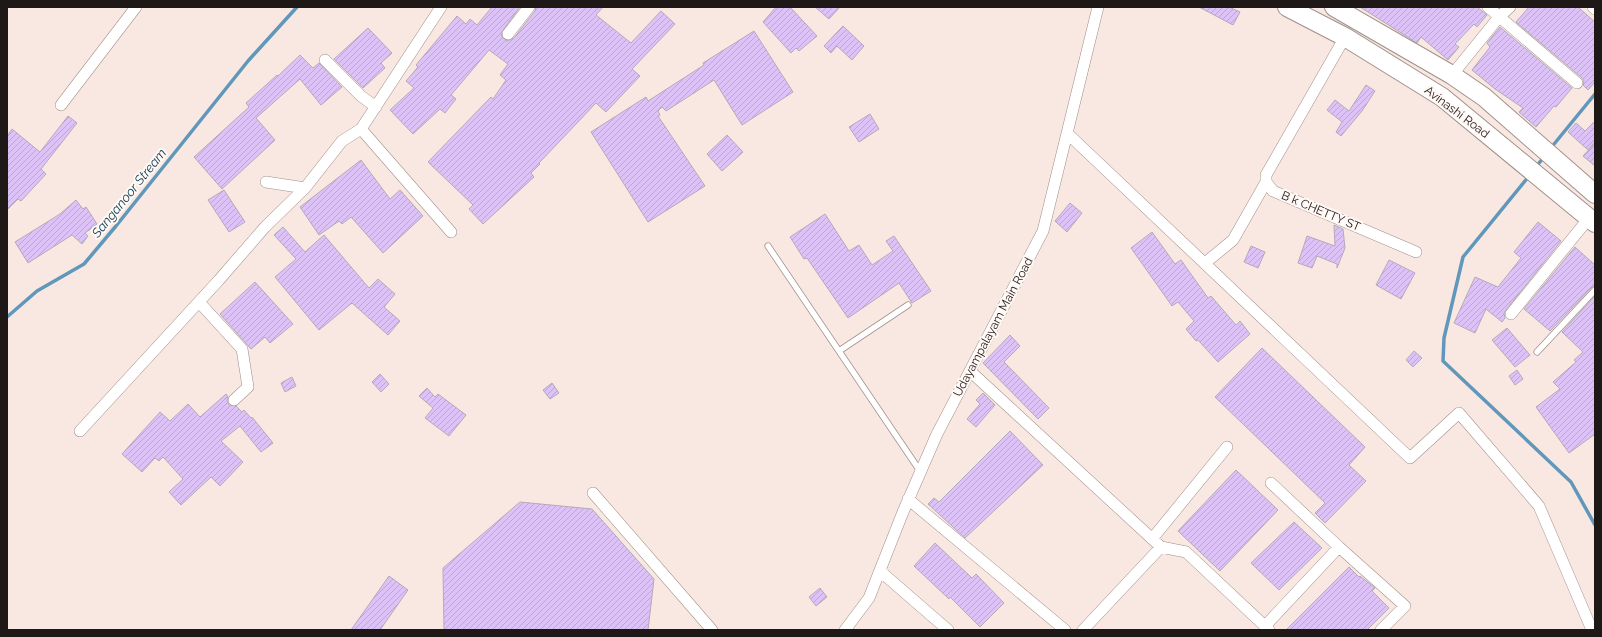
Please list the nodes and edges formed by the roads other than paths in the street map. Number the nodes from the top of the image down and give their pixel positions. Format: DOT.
graph roads {
  1 [pos="136,7"];
  2 [pos="441,7"];
  3 [pos="529,7"];
  4 [pos="1098,7"];
  5 [pos="1287,7"];
  6 [pos="1488,7"];
  7 [pos="1510,7"];
  8 [pos="1346,10"];
  9 [pos="1499,17"];
  10 [pos="508,34"];
  11 [pos="1345,37"];
  12 [pos="325,60"];
  13 [pos="1452,75"];
  14 [pos="1577,82"];
  15 [pos="61,105"];
  16 [pos="376,107"];
  17 [pos="362,129"];
  18 [pos="1067,133"];
  19 [pos="266,182"];
  20 [pos="1266,182"];
  21 [pos="304,188"];
  22 [pos="1595,194"];
  23 [pos="1592,220"];
  24 [pos="451,232"];
  25 [pos="768,246"];
  26 [pos="1416,252"];
  27 [pos="1205,264"];
  28 [pos="1595,290"];
  29 [pos="199,302"];
  30 [pos="908,305"];
  31 [pos="1511,314"];
  32 [pos="839,351"];
  33 [pos="1537,352"];
  34 [pos="970,371"];
  35 [pos="234,400"];
  36 [pos="80,431"];
  37 [pos="1227,447"];
  38 [pos="920,472"];
  39 [pos="1271,483"];
  40 [pos="593,493"];
  41 [pos="908,499"];
  42 [pos="1152,539"];
  43 [pos="1161,547"];
  44 [pos="1339,547"];
  45 [pos="880,571"];
  46 [pos="1267,628"];
  47 [pos="712,630"];
  48 [pos="844,630"];
  49 [pos="948,630"];
  50 [pos="1065,630"];
  51 [pos="1083,630"];
  52 [pos="1381,630"];
  53 [pos="1592,630"];
  1 -- 15 [label="street"];
  2 -- 16 [label="street"];
  3 -- 10 [label="street"];
  4 -- 18 [label="street, Udayampalayam Main Road"];
  5 -- 11 [label="main road, Avinashi Road"];
  6 -- 9 [label="street"];
  7 -- 9 [label="street"];
  8 -- 13 [label="main road, Avinashi Road"];
  9 -- 13 [label="street"];
  9 -- 14 [label="street"];
  11 -- 20 [label="street"];
  11 -- 23 [label="main road, Avinashi Road"];
  12 -- 16 [label="street"];
  13 -- 22 [label="main road, Avinashi Road"];
  16 -- 17 [label="street"];
  17 -- 21 [label="street"];
  17 -- 24 [label="street"];
  18 -- 27 [label="street"];
  18 -- 34 [label="street, Udayampalayam Main Road"];
  19 -- 21 [label="street"];
  20 -- 26 [label="street, B k CHETTY ST"];
  20 -- 27 [label="street"];
  21 -- 29 [label="street"];
  23 -- 31 [label="street"];
  25 -- 32 [label="lane"];
  27 -- 53 [label="street"];
  28 -- 33 [label="lane"];
  29 -- 35 [label="street"];
  29 -- 36 [label="street"];
  30 -- 32 [label="lane"];
  32 -- 38 [label="lane"];
  34 -- 38 [label="street, Udayampalayam Main Road"];
  34 -- 42 [label="street"];
  37 -- 42 [label="street"];
  38 -- 41 [label="street, Udayampalayam Main Road"];
  39 -- 44 [label="street"];
  40 -- 47 [label="street"];
  41 -- 45 [label="street, Udayampalayam Main Road"];
  41 -- 50 [label="street"];
  42 -- 43 [label="street"];
  43 -- 46 [label="street"];
  43 -- 51 [label="street"];
  44 -- 46 [label="street"];
  44 -- 52 [label="street"];
  45 -- 48 [label="street, Udayampalayam Main Road"];
  45 -- 49 [label="street"];
}
